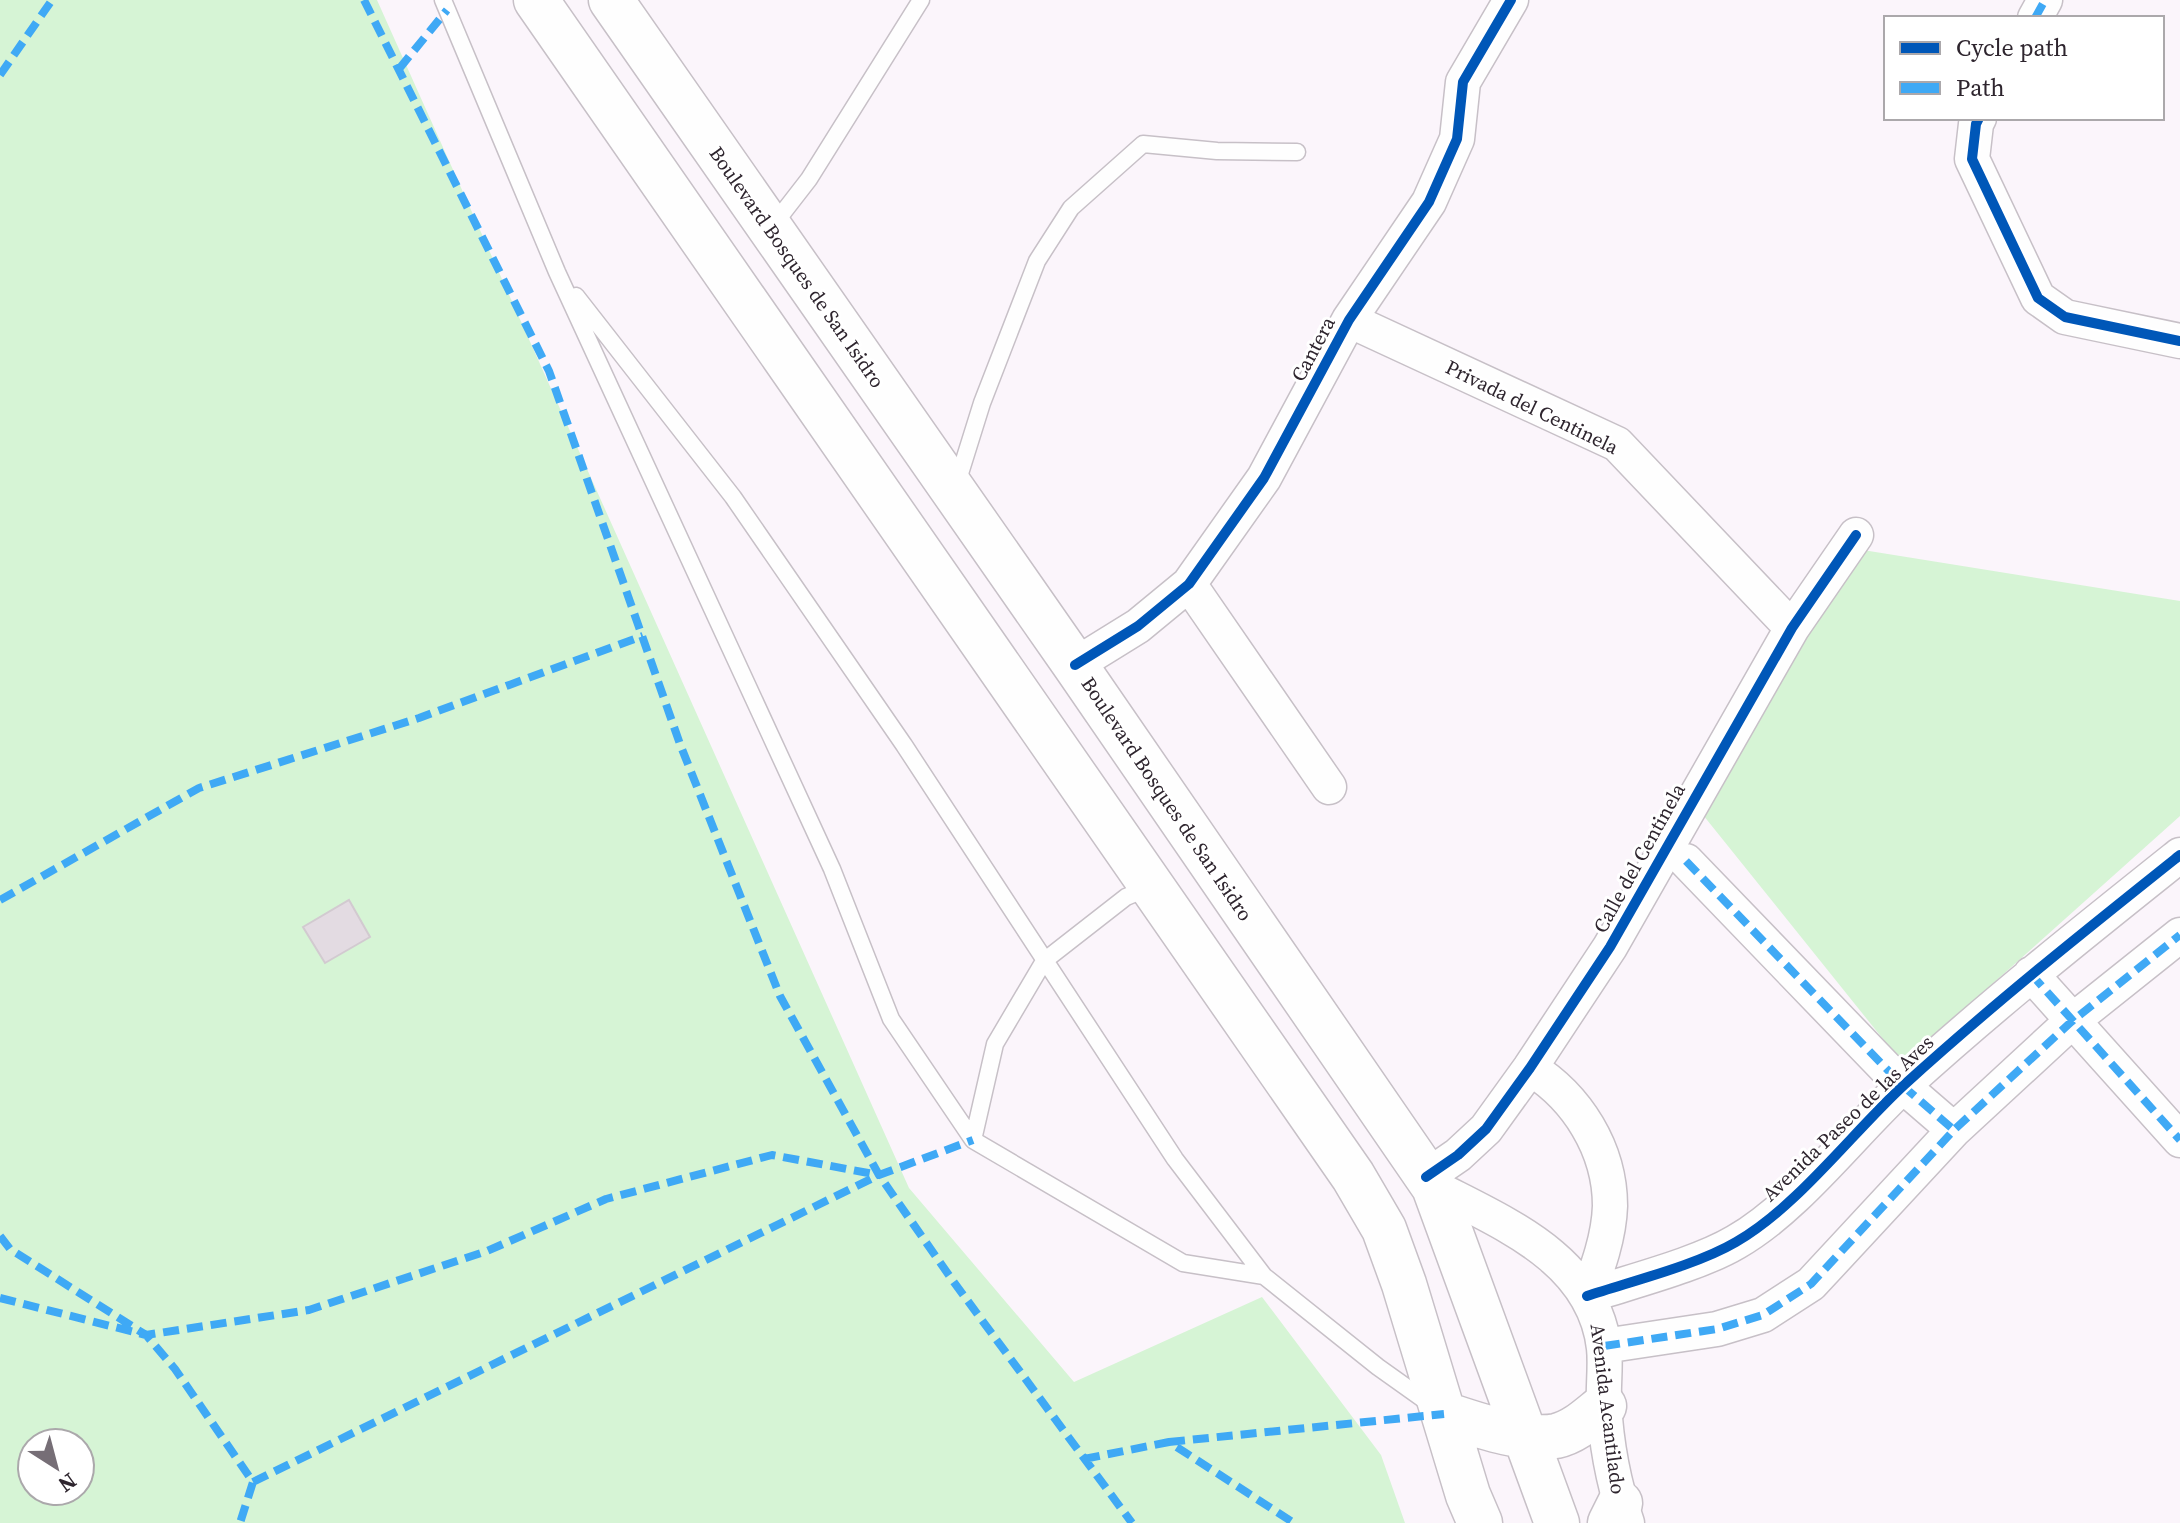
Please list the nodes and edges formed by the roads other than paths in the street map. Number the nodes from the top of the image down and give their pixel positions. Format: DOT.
graph roads {
  1 [pos="443,0"];
  2 [pos="536,0"];
  3 [pos="611,0"];
  4 [pos="921,0"];
  5 [pos="1511,0"];
  6 [pos="1978,120"];
  7 [pos="1297,152"];
  8 [pos="770,229"];
  9 [pos="557,272"];
  10 [pos="1349,320"];
  11 [pos="2180,341"];
  12 [pos="954,492"];
  13 [pos="1856,535"];
  14 [pos="1189,584"];
  15 [pos="1792,628"];
  16 [pos="1075,665"];
  17 [pos="1329,787"];
  18 [pos="2180,855"];
  19 [pos="1686,861"];
  20 [pos="1151,887"];
  21 [pos="2180,935"];
  22 [pos="1044,961"];
  23 [pos="2031,974"];
  24 [pos="2071,1022"];
  25 [pos="1530,1068"];
  26 [pos="1903,1086"];
  27 [pos="1954,1130"];
  28 [pos="973,1140"];
  29 [pos="2180,1140"];
  30 [pos="1430,1182"];
  31 [pos="1264,1276"];
  32 [pos="1587,1296"];
  33 [pos="1604,1346"];
  34 [pos="1604,1406"];
  35 [pos="1444,1414"];
  36 [pos="1524,1434"];
  37 [pos="1619,1516"];
  38 [pos="1480,1523"];
  39 [pos="1557,1523"];
  1 -- 9 [label="lane"];
  2 -- 20 [label="main road"];
  3 -- 8 [label="main road, Boulevard Bosques de San Isidro"];
  4 -- 8 [label="lane"];
  5 -- 10 [label="street, Cantera"];
  6 -- 11 [label="street"];
  7 -- 12 [label="lane"];
  8 -- 12 [label="main road, Boulevard Bosques de San Isidro"];
  9 -- 22 [label="lane"];
  9 -- 28 [label="lane"];
  10 -- 14 [label="street, Cantera"];
  10 -- 15 [label="street, Privada del Centinela"];
  12 -- 16 [label="main road, Boulevard Bosques de San Isidro"];
  13 -- 15 [label="street, Calle del Centinela"];
  14 -- 16 [label="street, Cantera"];
  14 -- 17 [label="street"];
  15 -- 25 [label="street, Calle del Centinela"];
  16 -- 30 [label="main road, Boulevard Bosques de San Isidro"];
  18 -- 23 [label="street, Avenida Paseo de las Aves"];
  19 -- 26 [label="street"];
  20 -- 22 [label="lane"];
  20 -- 35 [label="main road"];
  21 -- 24 [label="street"];
  22 -- 28 [label="lane"];
  22 -- 31 [label="lane"];
  23 -- 24 [label="street"];
  23 -- 26 [label="street, Avenida Paseo de las Aves"];
  24 -- 27 [label="street"];
  24 -- 29 [label="street"];
  25 -- 30 [label="street, Calle del Centinela"];
  25 -- 32 [label="street, Avenida Acantilado"];
  26 -- 27 [label="street"];
  26 -- 32 [label="street, Avenida Paseo de las Aves"];
  27 -- 33 [label="street"];
  28 -- 31 [label="lane"];
  30 -- 32 [label="street, Avenida Acantilado"];
  30 -- 36 [label="main road, Boulevard Bosques de San Isidro"];
  31 -- 35 [label="lane"];
  32 -- 33 [label="street, Avenida Acantilado"];
  33 -- 34 [label="street, Avenida Acantilado"];
  34 -- 36 [label="main road"];
  34 -- 37 [label="street, Avenida Acantilado"];
  35 -- 36 [label="main road"];
  35 -- 38 [label="main road"];
  36 -- 39 [label="main road, Boulevard Bosques de San Isidro"];
}
